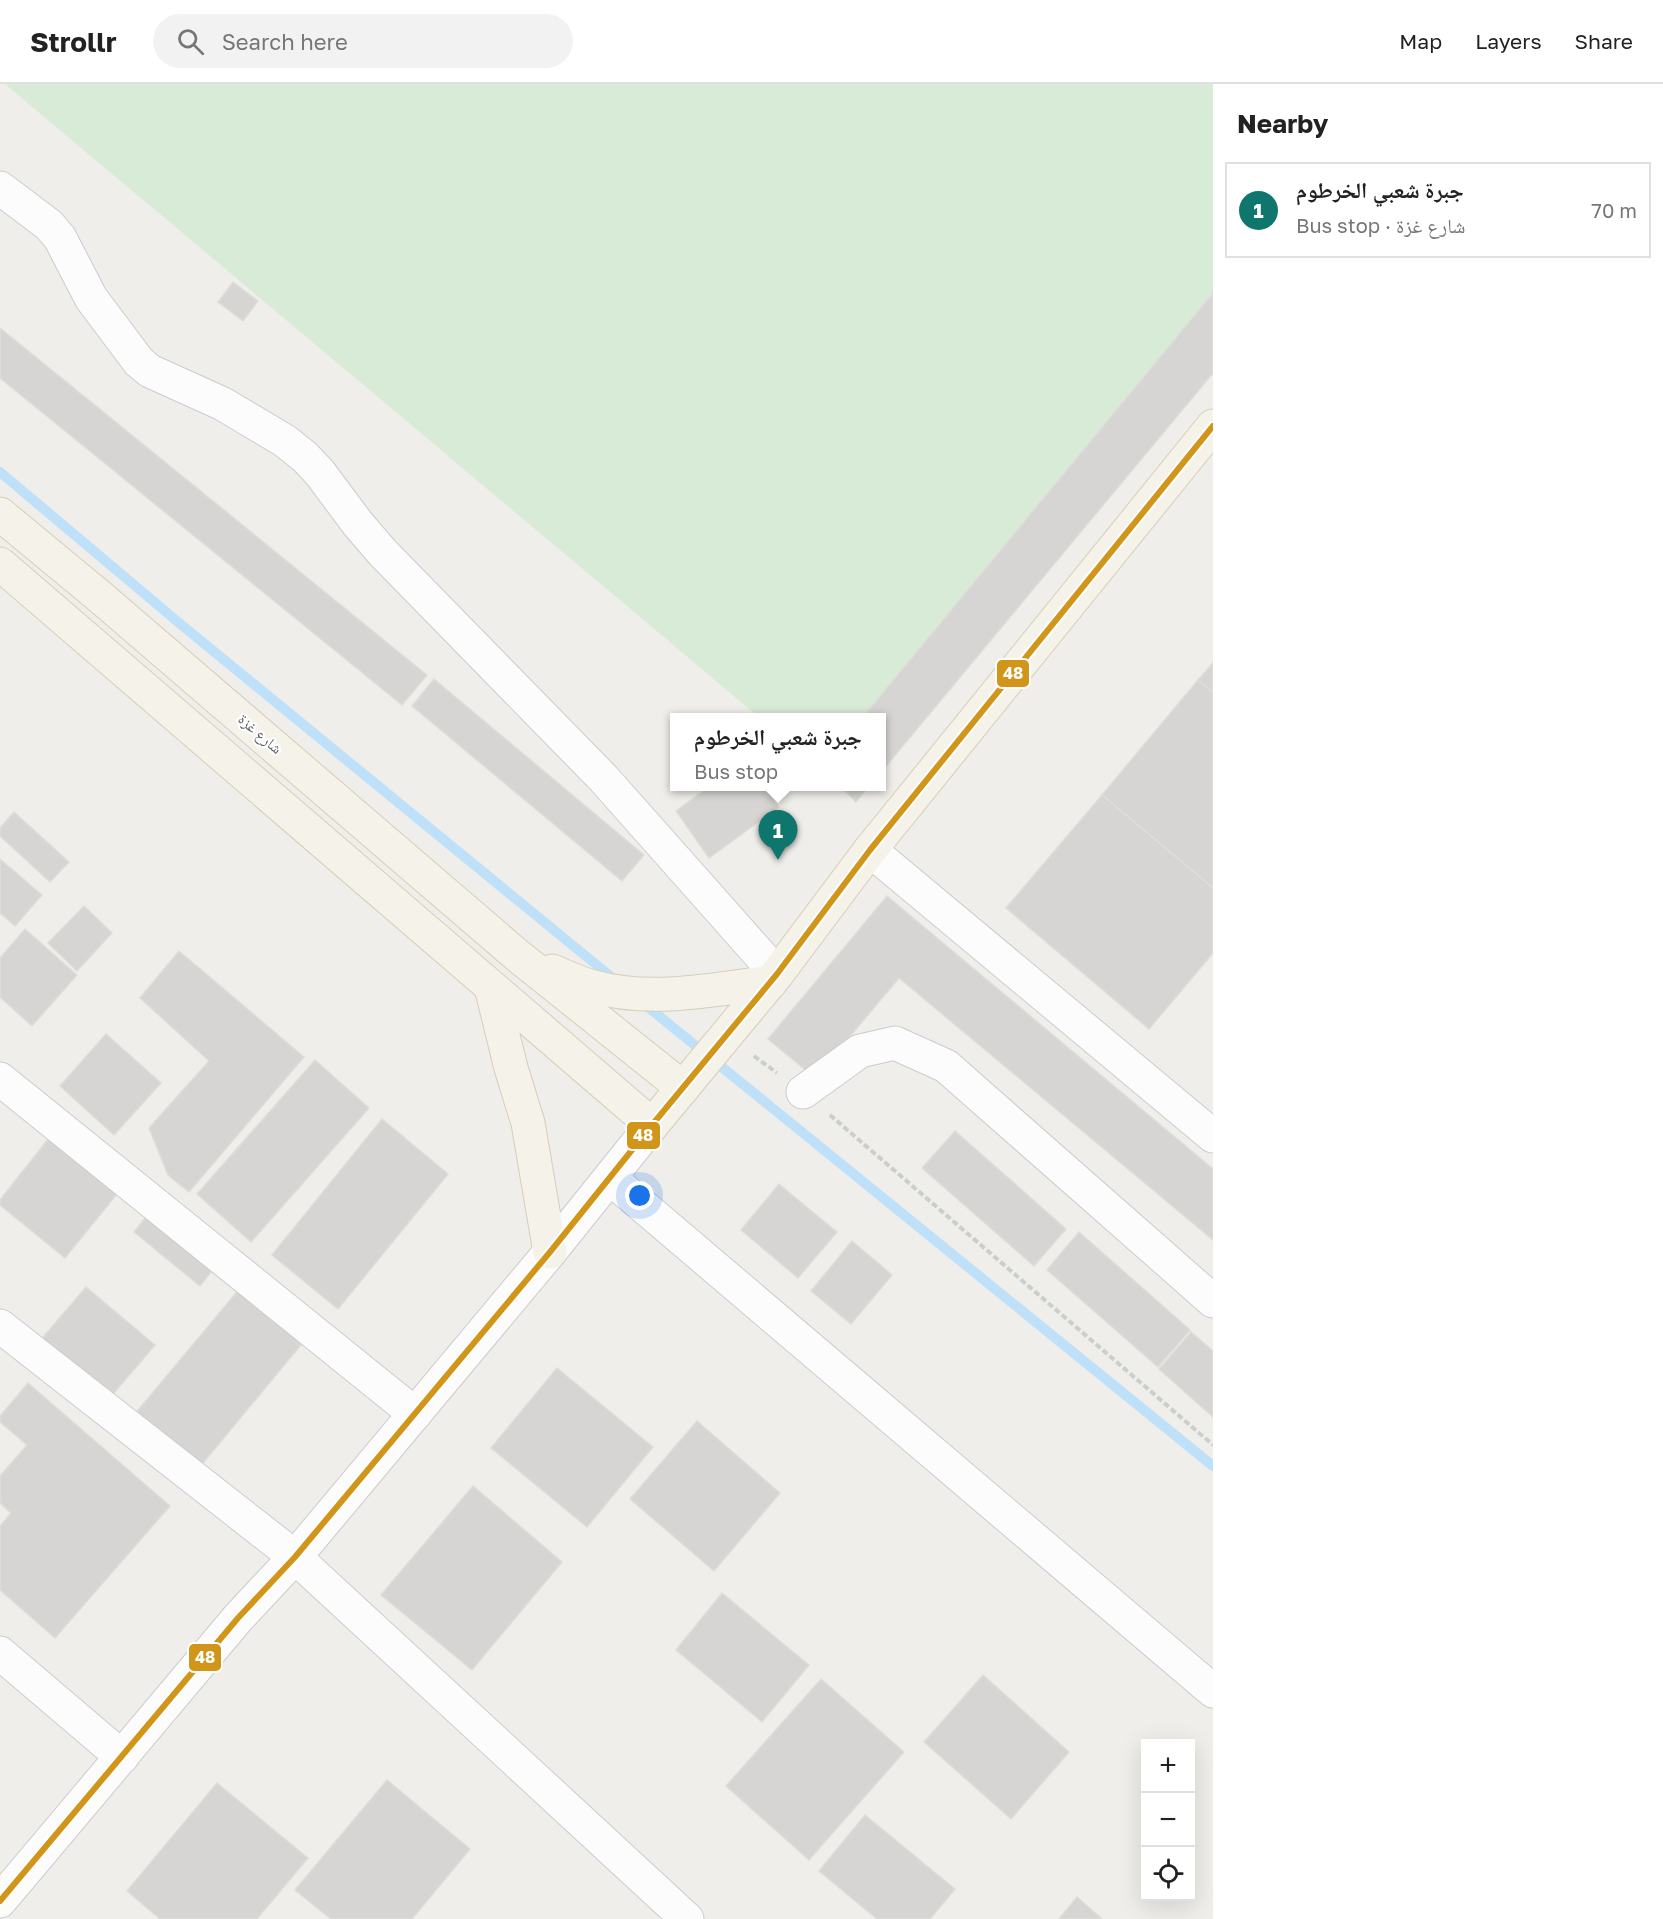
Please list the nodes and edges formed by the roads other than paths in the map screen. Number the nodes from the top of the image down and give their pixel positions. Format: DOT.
graph roads {
  1 [pos="0,188"];
  2 [pos="1213,426"];
  3 [pos="0,514"];
  4 [pos="0,564"];
  5 [pos="870,850"];
  6 [pos="518,956"];
  7 [pos="774,978"];
  8 [pos="491,987"];
  9 [pos="0,1079"];
  10 [pos="683,1088"];
  11 [pos="803,1092"];
  12 [pos="652,1125"];
  13 [pos="1213,1136"];
  14 [pos="610,1178"];
  15 [pos="550,1252"];
  16 [pos="1213,1301"];
  17 [pos="0,1326"];
  18 [pos="415,1414"];
  19 [pos="295,1557"];
  20 [pos="0,1653"];
  21 [pos="1213,1691"];
  22 [pos="122,1757"];
  23 [pos="0,1900"];
  24 [pos="687,1919"];
  1 -- 7 [label="street"];
  2 -- 5 [label="main road"];
  3 -- 6 [label="main road, شارع غزة"];
  4 -- 8 [label="main road"];
  5 -- 7 [label="main road"];
  5 -- 13 [label="street"];
  6 -- 7 [label="main road"];
  6 -- 10 [label="main road, شارع غزة"];
  7 -- 10 [label="main road"];
  8 -- 12 [label="main road"];
  8 -- 15 [label="main road"];
  9 -- 18 [label="street"];
  10 -- 12 [label="main road"];
  11 -- 16 [label="street"];
  12 -- 14 [label="street"];
  14 -- 15 [label="street"];
  14 -- 21 [label="street"];
  15 -- 18 [label="street"];
  17 -- 19 [label="street"];
  18 -- 19 [label="street"];
  19 -- 22 [label="street"];
  19 -- 24 [label="street"];
  20 -- 22 [label="street"];
  22 -- 23 [label="street"];
}
